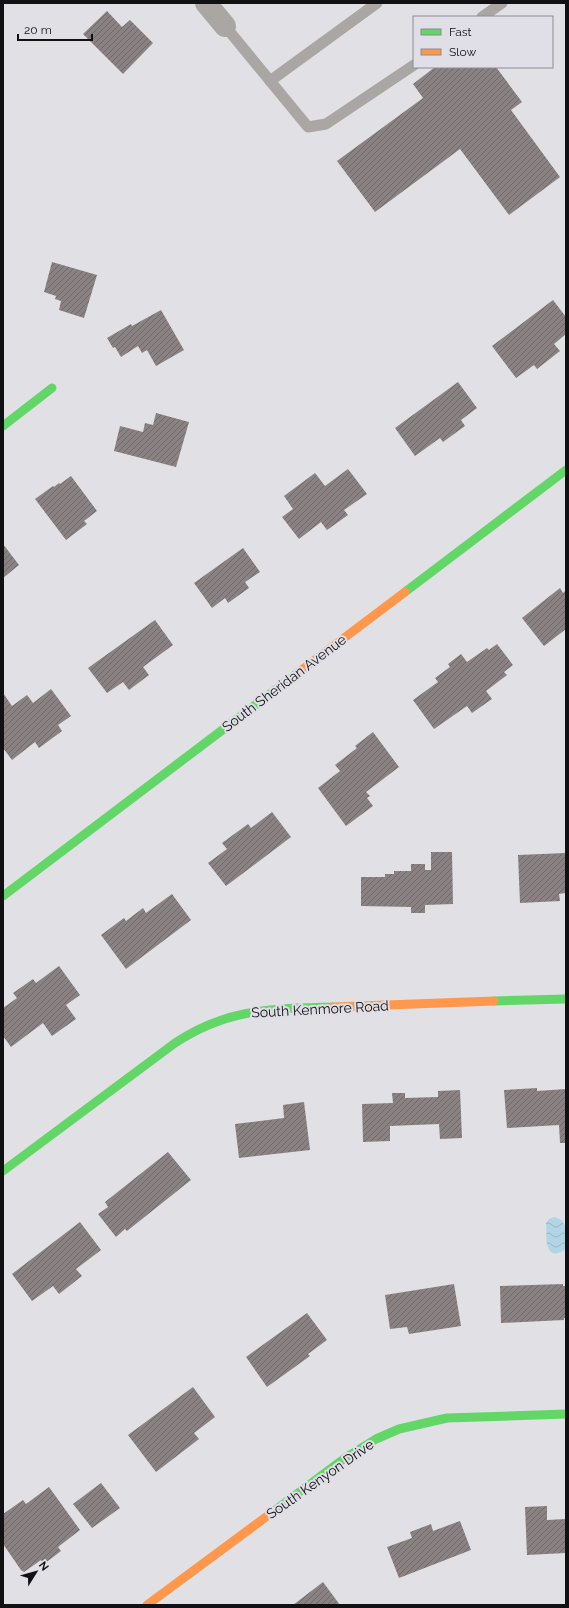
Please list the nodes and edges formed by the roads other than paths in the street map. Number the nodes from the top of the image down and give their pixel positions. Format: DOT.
graph roads {
  1 [pos="206,3"];
  2 [pos="376,3"];
  3 [pos="502,3"];
  4 [pos="483,16"];
  5 [pos="225,26"];
  6 [pos="413,66"];
  7 [pos="270,81"];
  8 [pos="52,388"];
  9 [pos="3,426"];
  10 [pos="566,470"];
  11 [pos="3,896"];
  12 [pos="566,999"];
  13 [pos="3,1171"];
  14 [pos="566,1414"];
  15 [pos="147,1605"];
  1 -- 5 [label="street"];
  2 -- 7 [label="lane"];
  3 -- 4 [label="lane"];
  5 -- 7 [label="lane"];
  6 -- 7 [label="lane"];
  8 -- 9 [label="street"];
  10 -- 11 [label="street, South Sheridan Avenue"];
  12 -- 13 [label="street, South Kenmore Road"];
  14 -- 15 [label="street, South Kenyon Drive"];
}
